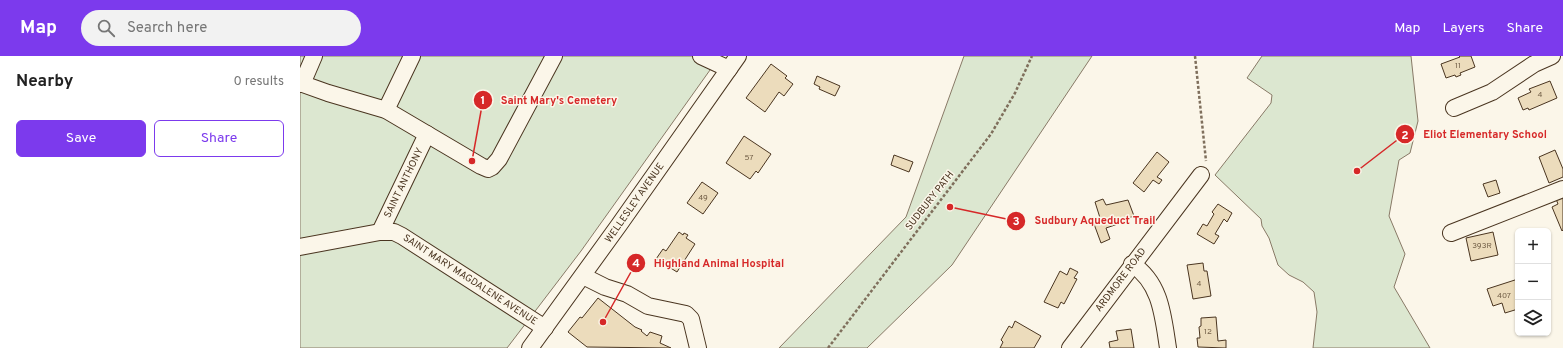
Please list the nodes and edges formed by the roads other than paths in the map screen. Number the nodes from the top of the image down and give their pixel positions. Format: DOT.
graph roads {
  1 [pos="314,56"];
  2 [pos="412,56"];
  3 [pos="554,56"];
  4 [pos="701,56"];
  5 [pos="1552,56"];
  6 [pos="734,62"];
  7 [pos="301,83"];
  8 [pos="1454,108"];
  9 [pos="386,110"];
  10 [pos="428,134"];
  11 [pos="1201,174"];
  12 [pos="1563,189"];
  13 [pos="380,232"];
  14 [pos="1451,233"];
  15 [pos="300,247"];
  16 [pos="1132,264"];
  17 [pos="583,276"];
  18 [pos="545,328"];
  19 [pos="530,348"];
  20 [pos="698,348"];
  21 [pos="1070,348"];
  22 [pos="1168,348"];
  1 -- 7 [label="street"];
  2 -- 9 [label="street"];
  3 -- 10 [label="street"];
  4 -- 6 [label="street"];
  5 -- 8 [label="street"];
  6 -- 17 [label="street, WELLESLEY AVENUE"];
  7 -- 9 [label="street"];
  9 -- 10 [label="street"];
  10 -- 13 [label="street, SAINT ANTHONY"];
  11 -- 16 [label="street, ARDMORE ROAD"];
  12 -- 14 [label="street"];
  13 -- 15 [label="street, SAINT MARY MAGDALENE AVENUE"];
  13 -- 18 [label="street, SAINT MARY MAGDALENE AVENUE"];
  16 -- 21 [label="street, ARDMORE ROAD"];
  16 -- 22 [label="street"];
  17 -- 18 [label="street, WELLESLEY AVENUE"];
  17 -- 20 [label="street"];
  18 -- 19 [label="street, WELLESLEY AVENUE"];
}
